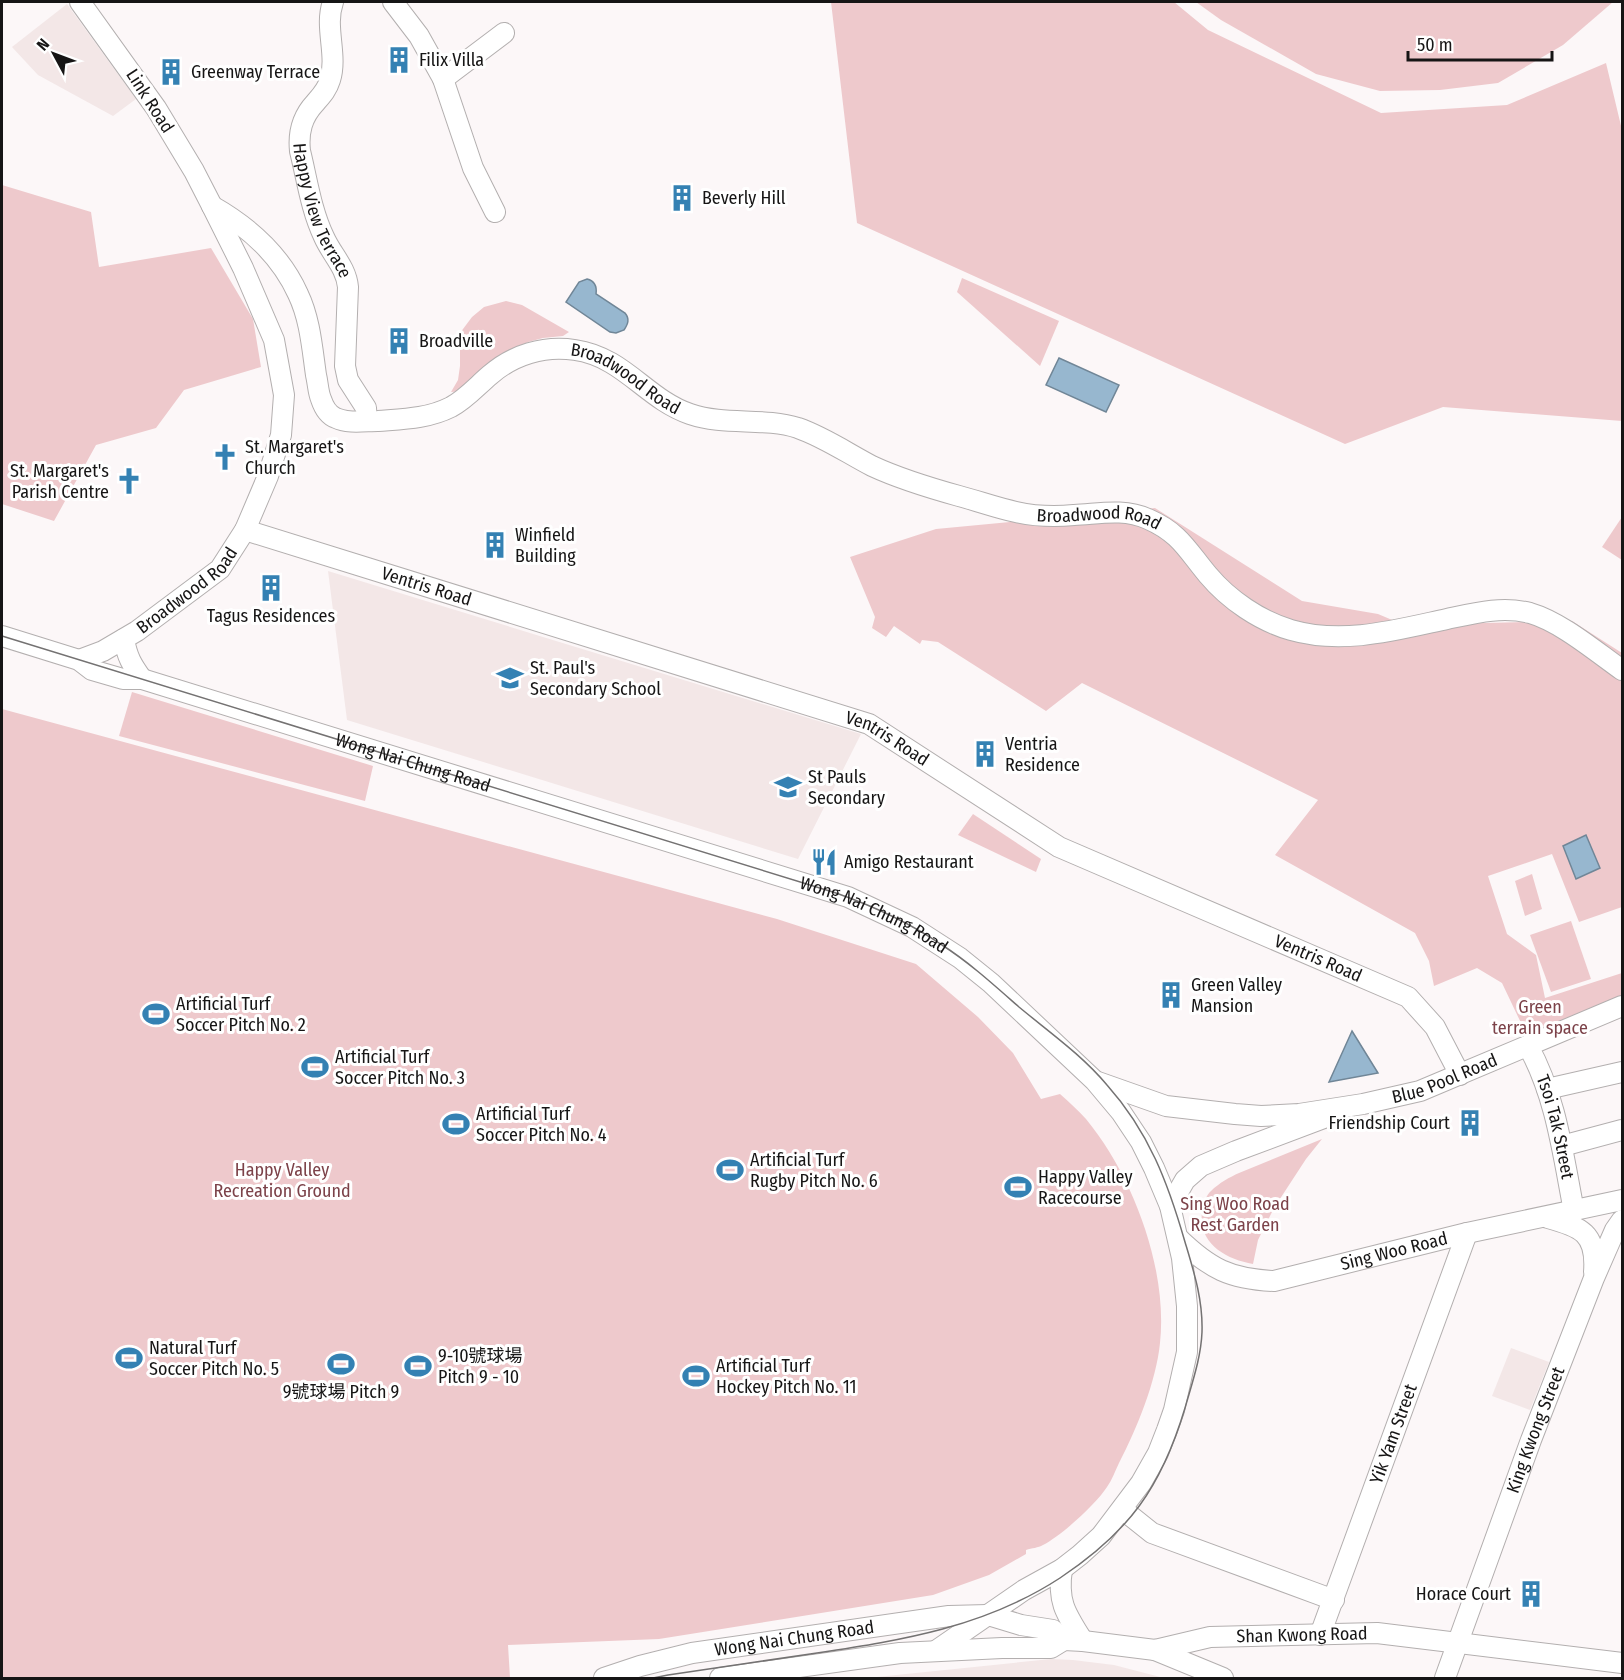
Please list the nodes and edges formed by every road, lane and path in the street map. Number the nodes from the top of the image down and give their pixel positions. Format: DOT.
graph roads {
  1 [pos="80,2"];
  2 [pos="333,2"];
  3 [pos="393,2"];
  4 [pos="504,33"];
  5 [pos="443,79"];
  6 [pos="212,206"];
  7 [pos="495,212"];
  8 [pos="367,421"];
  9 [pos="245,530"];
  10 [pos="2,636"];
  11 [pos="124,639"];
  12 [pos="79,660"];
  13 [pos="1623,670"];
  14 [pos="142,679"];
  15 [pos="1623,1006"];
  16 [pos="1528,1046"];
  17 [pos="1623,1072"];
  18 [pos="1460,1075"];
  19 [pos="1095,1081"];
  20 [pos="1547,1089"];
  21 [pos="1363,1104"];
  22 [pos="1623,1130"];
  23 [pos="1562,1146"];
  24 [pos="1623,1200"];
  25 [pos="1170,1206"];
  26 [pos="1574,1211"];
  27 [pos="1545,1217"];
  28 [pos="1623,1220"];
  29 [pos="1467,1233"];
  30 [pos="1178,1238"];
  31 [pos="1614,1255"];
  32 [pos="1594,1278"];
  33 [pos="1122,1509"];
  34 [pos="1062,1569"];
  35 [pos="1334,1600"];
  36 [pos="988,1615"];
  37 [pos="1320,1635"];
  38 [pos="1210,1637"];
  39 [pos="1074,1641"];
  40 [pos="1456,1643"];
  41 [pos="937,1650"];
  42 [pos="1155,1650"];
  43 [pos="1623,1663"];
  44 [pos="1219,1676"];
  45 [pos="604,1678"];
  46 [pos="720,1678"];
  47 [pos="1445,1678"];
  1 -- 6 [label="street, Link Road"];
  2 -- 8 [label="street, Happy View Terrace"];
  3 -- 5 [label="street"];
  4 -- 5 [label="street"];
  5 -- 7 [label="street"];
  6 -- 8 [label="street, Broadwood Road"];
  6 -- 9 [label="street, Broadwood Road"];
  8 -- 13 [label="street, Broadwood Road"];
  9 -- 11 [label="street, Broadwood Road"];
  9 -- 18 [label="street, Ventris Road"];
  10 -- 12 [label="street, Wong Nai Chung Road"];
  11 -- 12 [label="street, Broadwood Road"];
  11 -- 14 [label="street, Broadwood Road"];
  12 -- 14 [label="street, Wong Nai Chung Road"];
  14 -- 19 [label="street, Wong Nai Chung Road"];
  15 -- 16 [label="street, Blue Pool Road"];
  16 -- 18 [label="street, Blue Pool Road"];
  16 -- 20 [label="street, Tsoi Tak Street"];
  17 -- 20 [label="street"];
  18 -- 21 [label="street, Blue Pool Road"];
  19 -- 21 [label="street, Blue Pool Road"];
  19 -- 25 [label="street, Wong Nai Chung Road"];
  20 -- 23 [label="street, Tsoi Tak Street"];
  21 -- 25 [label="street, Blue Pool Road"];
  22 -- 23 [label="street"];
  23 -- 26 [label="street, Tsoi Tak Street"];
  24 -- 26 [label="street, Sing Woo Road"];
  25 -- 30 [label="street, Wong Nai Chung Road"];
  26 -- 27 [label="street, Sing Woo Road"];
  27 -- 29 [label="street, Sing Woo Road"];
  27 -- 32 [label="street"];
  28 -- 31 [label="street, King Kwong Street"];
  29 -- 30 [label="street, Sing Woo Road"];
  29 -- 35 [label="street, Yik Yam Street"];
  30 -- 33 [label="street, Wong Nai Chung Road"];
  31 -- 32 [label="street, King Kwong Street"];
  32 -- 40 [label="street, King Kwong Street"];
  33 -- 34 [label="street, Wong Nai Chung Road"];
  33 -- 35 [label="street"];
  34 -- 36 [label="street, Wong Nai Chung Road"];
  34 -- 39 [label="street"];
  35 -- 37 [label="street, Yik Yam Street"];
  36 -- 39 [label="street, Shan Kwong Road"];
  36 -- 41 [label="street, Wong Nai Chung Road"];
  36 -- 45 [label="street, Wong Nai Chung Road"];
  37 -- 38 [label="street, Shan Kwong Road"];
  37 -- 40 [label="street, Shan Kwong Road"];
  38 -- 42 [label="street, Shan Kwong Road"];
  38 -- 44 [label="street"];
  39 -- 41 [label="street, Wong Nai Chung Road"];
  39 -- 42 [label="street, Shan Kwong Road"];
  40 -- 43 [label="street, Shan Kwong Road"];
  40 -- 47 [label="street, King Kwong Street"];
  41 -- 46 [label="street, Wong Nai Chung Road"];
  42 -- 44 [label="street"];
}
